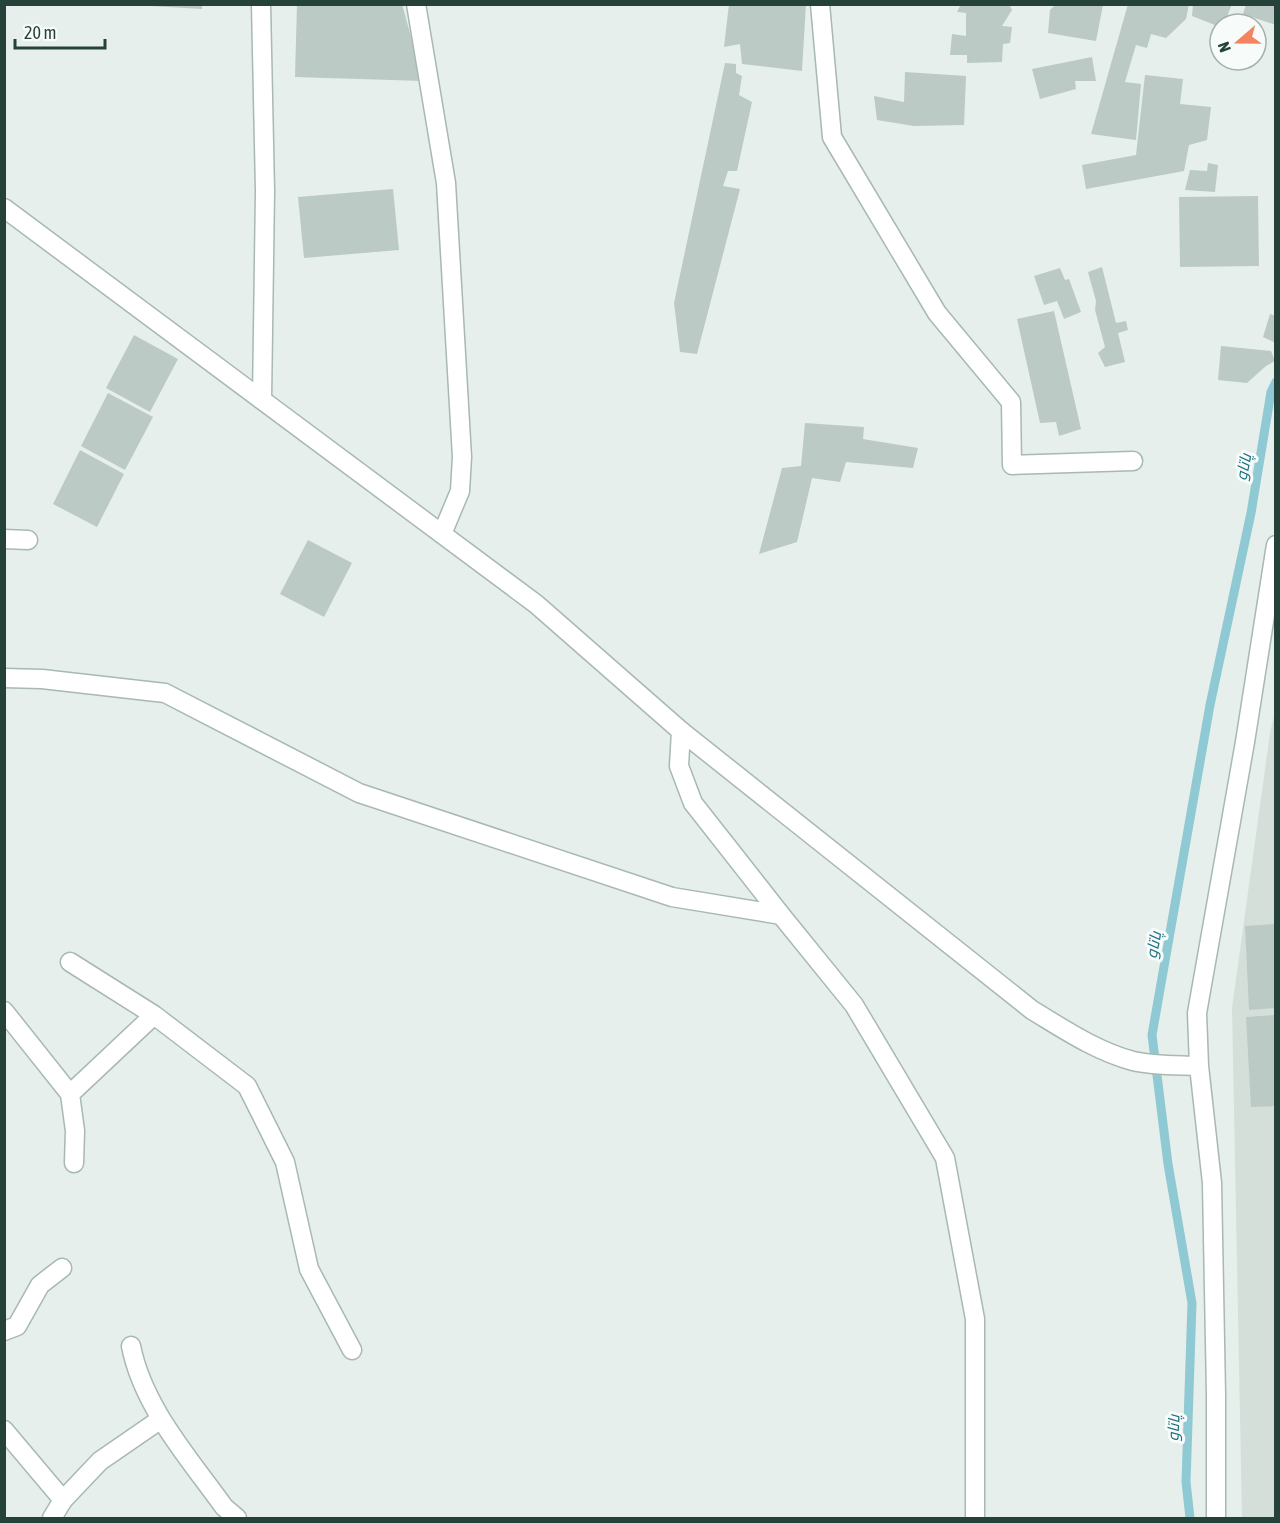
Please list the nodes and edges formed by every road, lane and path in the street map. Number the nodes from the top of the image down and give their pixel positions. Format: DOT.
graph roads {
  1 [pos="261,4"];
  2 [pos="416,4"];
  3 [pos="820,4"];
  4 [pos="4,208"];
  5 [pos="262,400"];
  6 [pos="1133,461"];
  7 [pos="442,534"];
  8 [pos="4,539"];
  9 [pos="28,540"];
  10 [pos="1275,545"];
  11 [pos="4,678"];
  12 [pos="681,731"];
  13 [pos="781,915"];
  14 [pos="70,962"];
  15 [pos="4,1011"];
  16 [pos="154,1015"];
  17 [pos="1199,1066"];
  18 [pos="70,1094"];
  19 [pos="74,1163"];
  20 [pos="62,1268"];
  21 [pos="4,1330"];
  22 [pos="131,1346"];
  23 [pos="352,1350"];
  24 [pos="161,1419"];
  25 [pos="4,1430"];
  26 [pos="63,1500"];
  27 [pos="52,1518"];
  28 [pos="237,1518"];
  29 [pos="975,1518"];
  30 [pos="1216,1518"];
  1 -- 5 [label="street"];
  2 -- 7 [label="street"];
  3 -- 6 [label="street"];
  4 -- 5 [label="street"];
  5 -- 7 [label="street"];
  7 -- 12 [label="street"];
  8 -- 9 [label="street"];
  10 -- 17 [label="street"];
  11 -- 13 [label="street"];
  12 -- 13 [label="street"];
  12 -- 17 [label="street"];
  13 -- 29 [label="street"];
  14 -- 16 [label="street"];
  15 -- 18 [label="street"];
  16 -- 18 [label="street"];
  16 -- 23 [label="street"];
  17 -- 30 [label="street"];
  18 -- 19 [label="street"];
  20 -- 21 [label="street"];
  22 -- 24 [label="street"];
  24 -- 26 [label="street"];
  24 -- 28 [label="street"];
  25 -- 26 [label="street"];
  26 -- 27 [label="street"];
}
